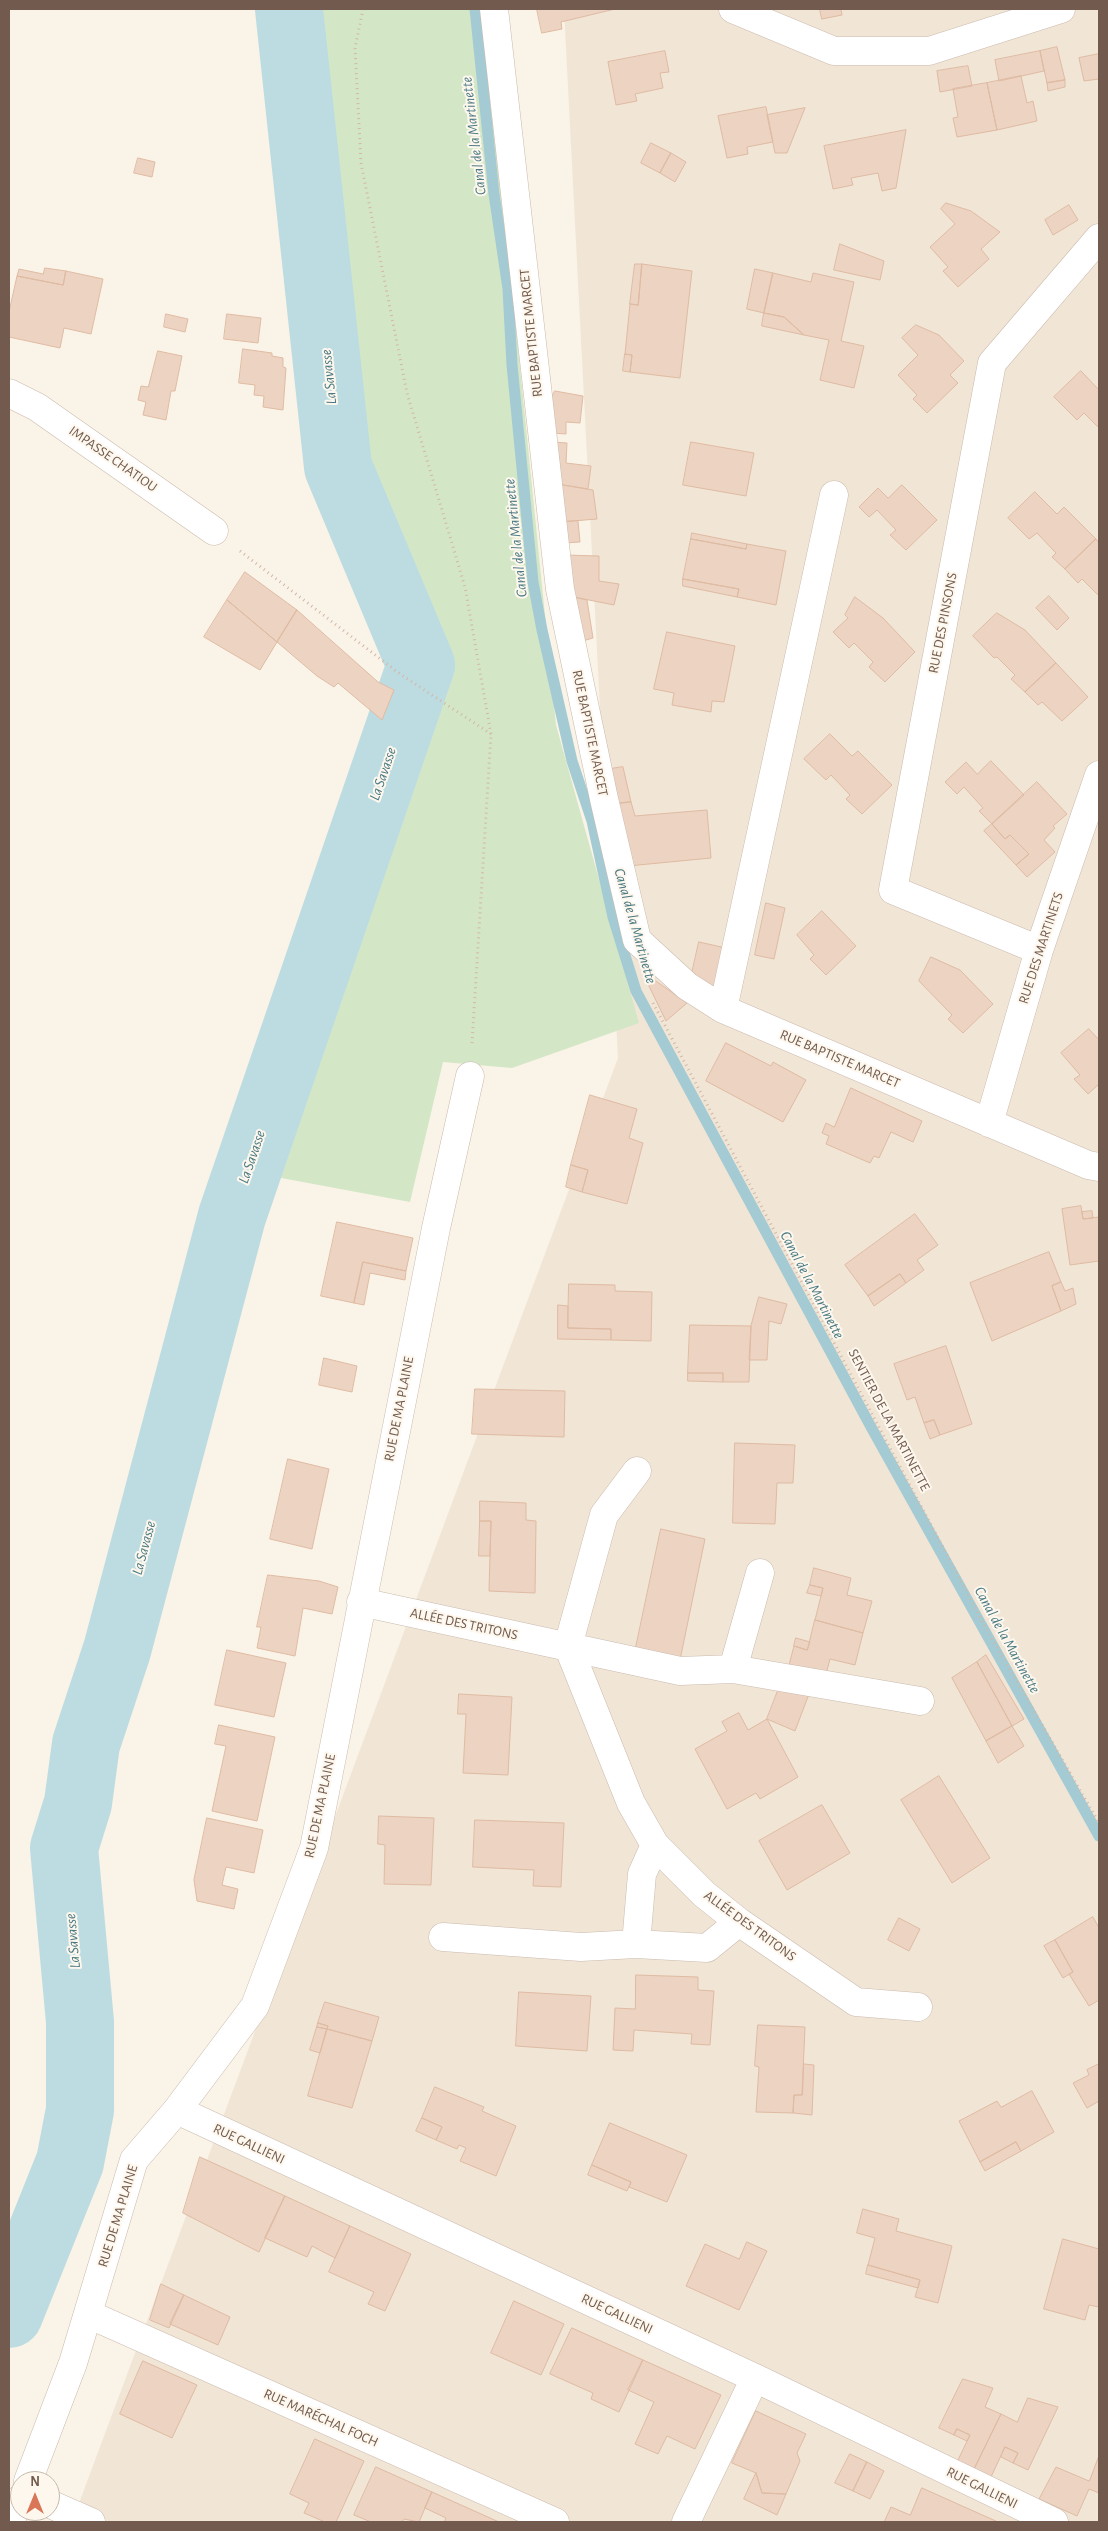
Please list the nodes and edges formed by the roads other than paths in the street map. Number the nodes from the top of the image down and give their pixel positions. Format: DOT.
graph roads {
  1 [pos="494,9"];
  2 [pos="732,9"];
  3 [pos="1061,9"];
  4 [pos="1099,238"];
  5 [pos="9,393"];
  6 [pos="834,496"];
  7 [pos="214,531"];
  8 [pos="1099,775"];
  9 [pos="1039,950"];
  10 [pos="722,1009"];
  11 [pos="470,1076"];
  12 [pos="990,1123"];
  13 [pos="1099,1167"];
  14 [pos="637,1471"];
  15 [pos="760,1573"];
  16 [pos="360,1602"];
  17 [pos="568,1646"];
  18 [pos="733,1669"];
  19 [pos="920,1701"];
  20 [pos="655,1845"];
  21 [pos="739,1922"];
  22 [pos="443,1937"];
  23 [pos="636,1944"];
  24 [pos="918,2007"];
  25 [pos="177,2110"];
  26 [pos="88,2314"];
  27 [pos="754,2378"];
  28 [pos="32,2471"];
  29 [pos="60,2508"];
  30 [pos="91,2522"];
  31 [pos="554,2522"];
  32 [pos="686,2522"];
  33 [pos="1054,2522"];
  1 -- 10 [label="street, RUE BAPTISTE MARCET"];
  2 -- 3 [label="street"];
  4 -- 9 [label="street, RUE DES PINSONS"];
  5 -- 7 [label="street, IMPASSE CHATIOU"];
  6 -- 10 [label="street"];
  8 -- 9 [label="street, RUE DES MARTINETS"];
  9 -- 12 [label="street, RUE DES MARTINETS"];
  10 -- 12 [label="street, RUE BAPTISTE MARCET"];
  11 -- 16 [label="street, RUE DE MA PLAINE"];
  12 -- 13 [label="street, RUE BAPTISTE MARCET"];
  14 -- 17 [label="street"];
  15 -- 18 [label="street"];
  16 -- 17 [label="street, ALLÉE DES TRITONS"];
  16 -- 25 [label="street, RUE DE MA PLAINE"];
  17 -- 18 [label="street, ALLÉE DES TRITONS"];
  17 -- 20 [label="street, ALLÉE DES TRITONS"];
  18 -- 19 [label="street, ALLÉE DES TRITONS"];
  20 -- 21 [label="street, ALLÉE DES TRITONS"];
  20 -- 23 [label="street"];
  21 -- 23 [label="street"];
  21 -- 24 [label="street, ALLÉE DES TRITONS"];
  22 -- 23 [label="street"];
  25 -- 26 [label="street, RUE DE MA PLAINE"];
  25 -- 27 [label="street, RUE GALLIENI"];
  26 -- 28 [label="street, RUE DE MA PLAINE"];
  26 -- 31 [label="street, RUE MARÉCHAL FOCH"];
  27 -- 32 [label="street"];
  27 -- 33 [label="street, RUE GALLIENI"];
  29 -- 30 [label="street"];
}
